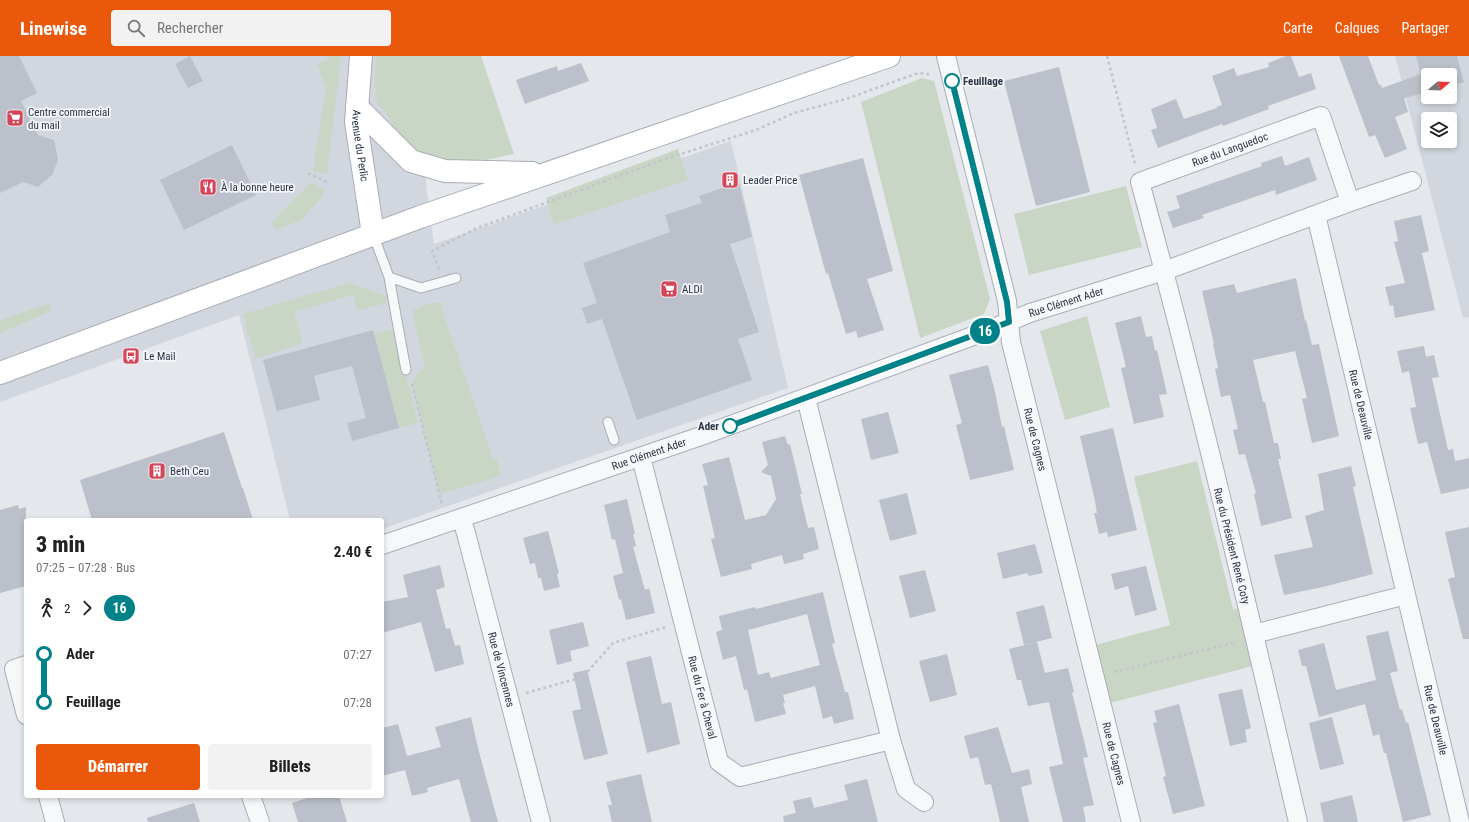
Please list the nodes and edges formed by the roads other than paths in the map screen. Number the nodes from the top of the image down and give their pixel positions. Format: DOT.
graph roads {
  1 [pos="361,56"];
  2 [pos="888,56"];
  3 [pos="946,56"];
  4 [pos="357,107"];
  5 [pos="549,173"];
  6 [pos="1412,181"];
  7 [pos="1350,202"];
  8 [pos="1316,215"];
  9 [pos="373,234"];
  10 [pos="1164,271"];
  11 [pos="388,277"];
  12 [pos="456,278"];
  13 [pos="1009,322"];
  14 [pos="406,370"];
  15 [pos="0,373"];
  16 [pos="806,398"];
  17 [pos="608,422"];
  18 [pos="614,440"];
  19 [pos="641,456"];
  20 [pos="453,520"];
  21 [pos="384,544"];
  22 [pos="1406,594"];
  23 [pos="1255,640"];
  24 [pos="20,667"];
  25 [pos="24,699"];
  26 [pos="891,740"];
  27 [pos="48,798"];
  28 [pos="252,798"];
  29 [pos="924,802"];
  30 [pos="54,822"];
  31 [pos="260,822"];
  32 [pos="541,822"];
  33 [pos="1131,822"];
  34 [pos="1298,822"];
  35 [pos="1460,822"];
  1 -- 4 [label="main road, Avenue du Perlic"];
  2 -- 5 [label="main road"];
  3 -- 13 [label="street, Rue de Cagnes"];
  4 -- 5 [label="main road"];
  4 -- 9 [label="main road, Avenue du Perlic"];
  5 -- 9 [label="main road"];
  6 -- 7 [label="street, Rue Clément Ader"];
  7 -- 8 [label="street, Rue Clément Ader"];
  7 -- 10 [label="street, Rue du Languedoc"];
  8 -- 10 [label="street, Rue Clément Ader"];
  8 -- 22 [label="street, Rue de Deauville"];
  9 -- 11 [label="lane"];
  9 -- 15 [label="main road"];
  10 -- 13 [label="street, Rue Clément Ader"];
  10 -- 23 [label="street, Rue du Président René Coty"];
  11 -- 12 [label="lane"];
  11 -- 14 [label="lane"];
  13 -- 16 [label="street, Rue Clément Ader"];
  13 -- 33 [label="street, Rue de Cagnes"];
  16 -- 19 [label="street, Rue Clément Ader"];
  16 -- 26 [label="street"];
  17 -- 18 [label="lane"];
  19 -- 20 [label="street, Rue Clément Ader"];
  19 -- 26 [label="street, Rue du Fer à Cheval"];
  20 -- 21 [label="street, Rue Clément Ader"];
  20 -- 32 [label="street, Rue de Vincennes"];
  22 -- 23 [label="street"];
  22 -- 35 [label="street, Rue de Deauville"];
  23 -- 34 [label="street, Rue du Président René Coty"];
  24 -- 25 [label="street"];
  26 -- 29 [label="street"];
  27 -- 30 [label="street"];
  28 -- 31 [label="street"];
}
